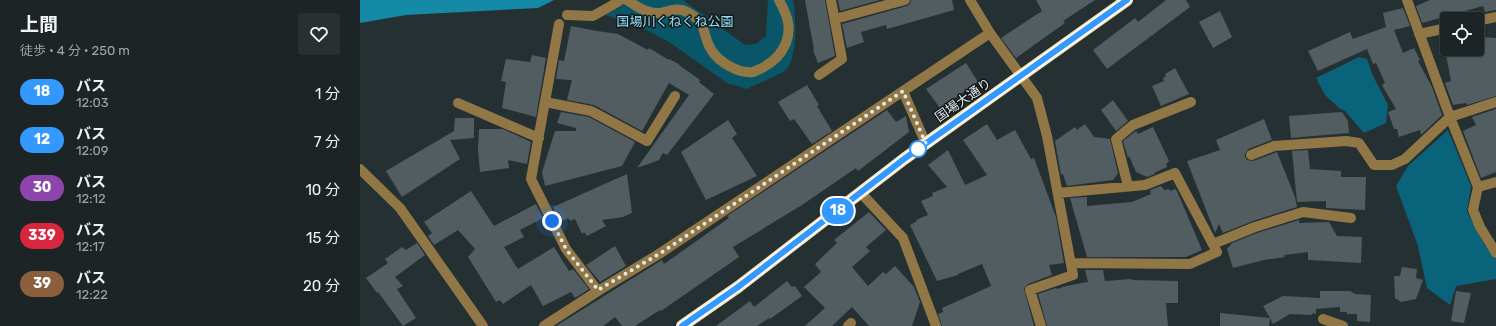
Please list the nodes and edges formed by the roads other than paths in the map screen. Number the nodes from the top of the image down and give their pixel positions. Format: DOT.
graph roads {
  1 [pos="619,0"];
  2 [pos="627,0"];
  3 [pos="779,0"];
  4 [pos="831,0"];
  5 [pos="905,0"];
  6 [pos="970,0"];
  7 [pos="1127,0"];
  8 [pos="1407,0"];
  9 [pos="567,15"];
  10 [pos="1496,17"];
  11 [pos="835,19"];
  12 [pos="1484,20"];
  13 [pos="560,24"];
  14 [pos="1440,30"];
  15 [pos="990,33"];
  16 [pos="1419,34"];
  17 [pos="819,75"];
  18 [pos="1021,77"];
  19 [pos="903,91"];
  20 [pos="675,96"];
  21 [pos="545,102"];
  22 [pos="1191,102"];
  23 [pos="1496,102"];
  24 [pos="458,103"];
  25 [pos="1450,117"];
  26 [pos="539,138"];
  27 [pos="926,144"];
  28 [pos="1251,155"];
  29 [pos="360,169"];
  30 [pos="1496,182"];
  31 [pos="1128,186"];
  32 [pos="1478,187"];
  33 [pos="861,193"];
  34 [pos="1058,193"];
  35 [pos="1351,218"];
  36 [pos="1214,244"];
  37 [pos="1496,253"];
  38 [pos="1071,264"];
  39 [pos="598,290"];
  40 [pos="1323,319"];
  41 [pos="687,325"];
  42 [pos="483,326"];
  43 [pos="544,326"];
  44 [pos="936,326"];
  45 [pos="1041,326"];
  46 [pos="1343,326"];
  1 -- 9 [label="street"];
  2 -- 3 [label="street"];
  4 -- 11 [label="street"];
  5 -- 11 [label="street"];
  6 -- 15 [label="street"];
  7 -- 18 [label="highway, 国場大通り"];
  8 -- 16 [label="street"];
  10 -- 12 [label="street"];
  11 -- 17 [label="street"];
  13 -- 21 [label="street"];
  14 -- 16 [label="street"];
  15 -- 18 [label="street"];
  15 -- 19 [label="street"];
  16 -- 25 [label="street"];
  18 -- 27 [label="highway, 国場大通り"];
  18 -- 34 [label="street"];
  19 -- 27 [label="street"];
  19 -- 39 [label="street"];
  20 -- 21 [label="street"];
  21 -- 26 [label="street"];
  22 -- 31 [label="street"];
  23 -- 25 [label="street"];
  24 -- 26 [label="street"];
  25 -- 28 [label="street"];
  25 -- 32 [label="street"];
  26 -- 39 [label="street"];
  27 -- 33 [label="highway, 国場大通り"];
  29 -- 42 [label="street"];
  30 -- 32 [label="street"];
  31 -- 34 [label="street"];
  31 -- 36 [label="street"];
  32 -- 37 [label="street"];
  33 -- 41 [label="highway, 国場大通り"];
  33 -- 44 [label="street"];
  34 -- 38 [label="street"];
  35 -- 36 [label="street"];
  36 -- 38 [label="street"];
  38 -- 45 [label="street"];
  39 -- 43 [label="street"];
  40 -- 46 [label="street"];
}
